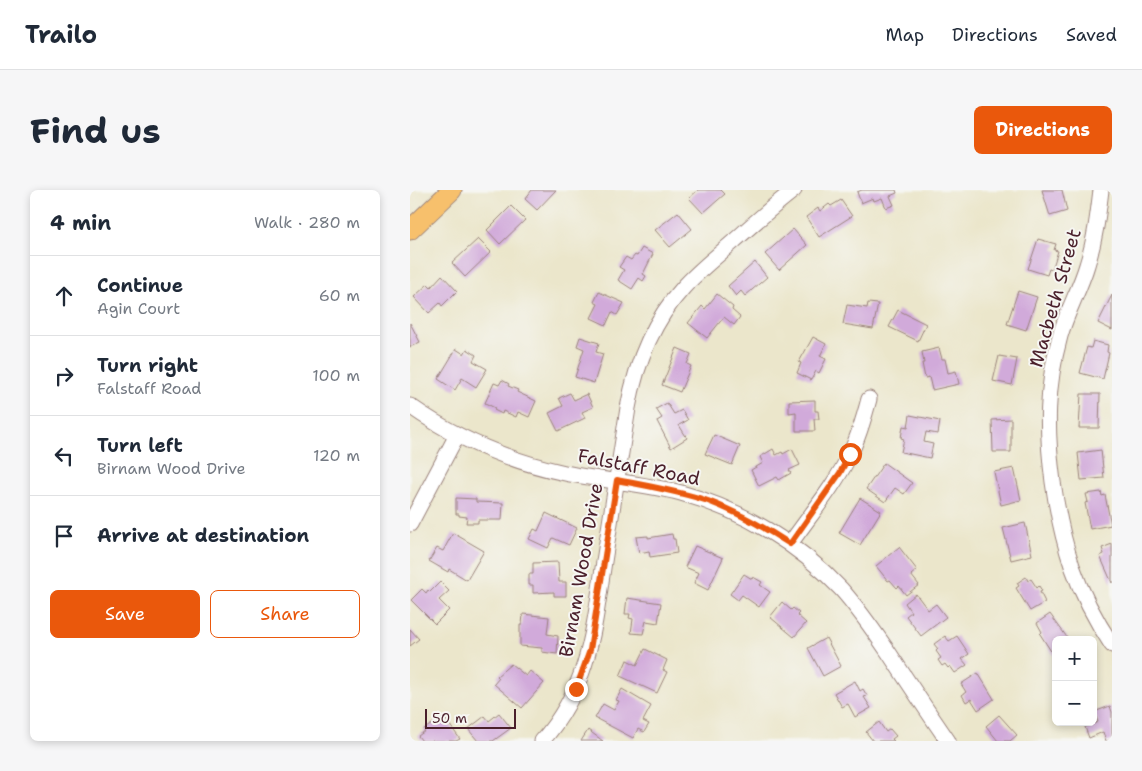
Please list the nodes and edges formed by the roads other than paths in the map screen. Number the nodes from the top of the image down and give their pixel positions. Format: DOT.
graph roads {
  1 [pos="452,190"];
  2 [pos="794,190"];
  3 [pos="1101,190"];
  4 [pos="410,230"];
  5 [pos="869,399"];
  6 [pos="410,406"];
  7 [pos="457,435"];
  8 [pos="617,480"];
  9 [pos="410,524"];
  10 [pos="790,544"];
  11 [pos="1112,645"];
  12 [pos="542,741"];
  13 [pos="948,741"];
  1 -- 4 [label="main road"];
  2 -- 8 [label="street, Birnam Wood Drive"];
  3 -- 11 [label="street, Macbeth Street"];
  5 -- 10 [label="street"];
  6 -- 7 [label="street, Falstaff Road"];
  7 -- 8 [label="street, Falstaff Road"];
  7 -- 9 [label="street"];
  8 -- 10 [label="street, Falstaff Road"];
  8 -- 12 [label="street, Birnam Wood Drive"];
  10 -- 13 [label="street, Falstaff Road"];
}
